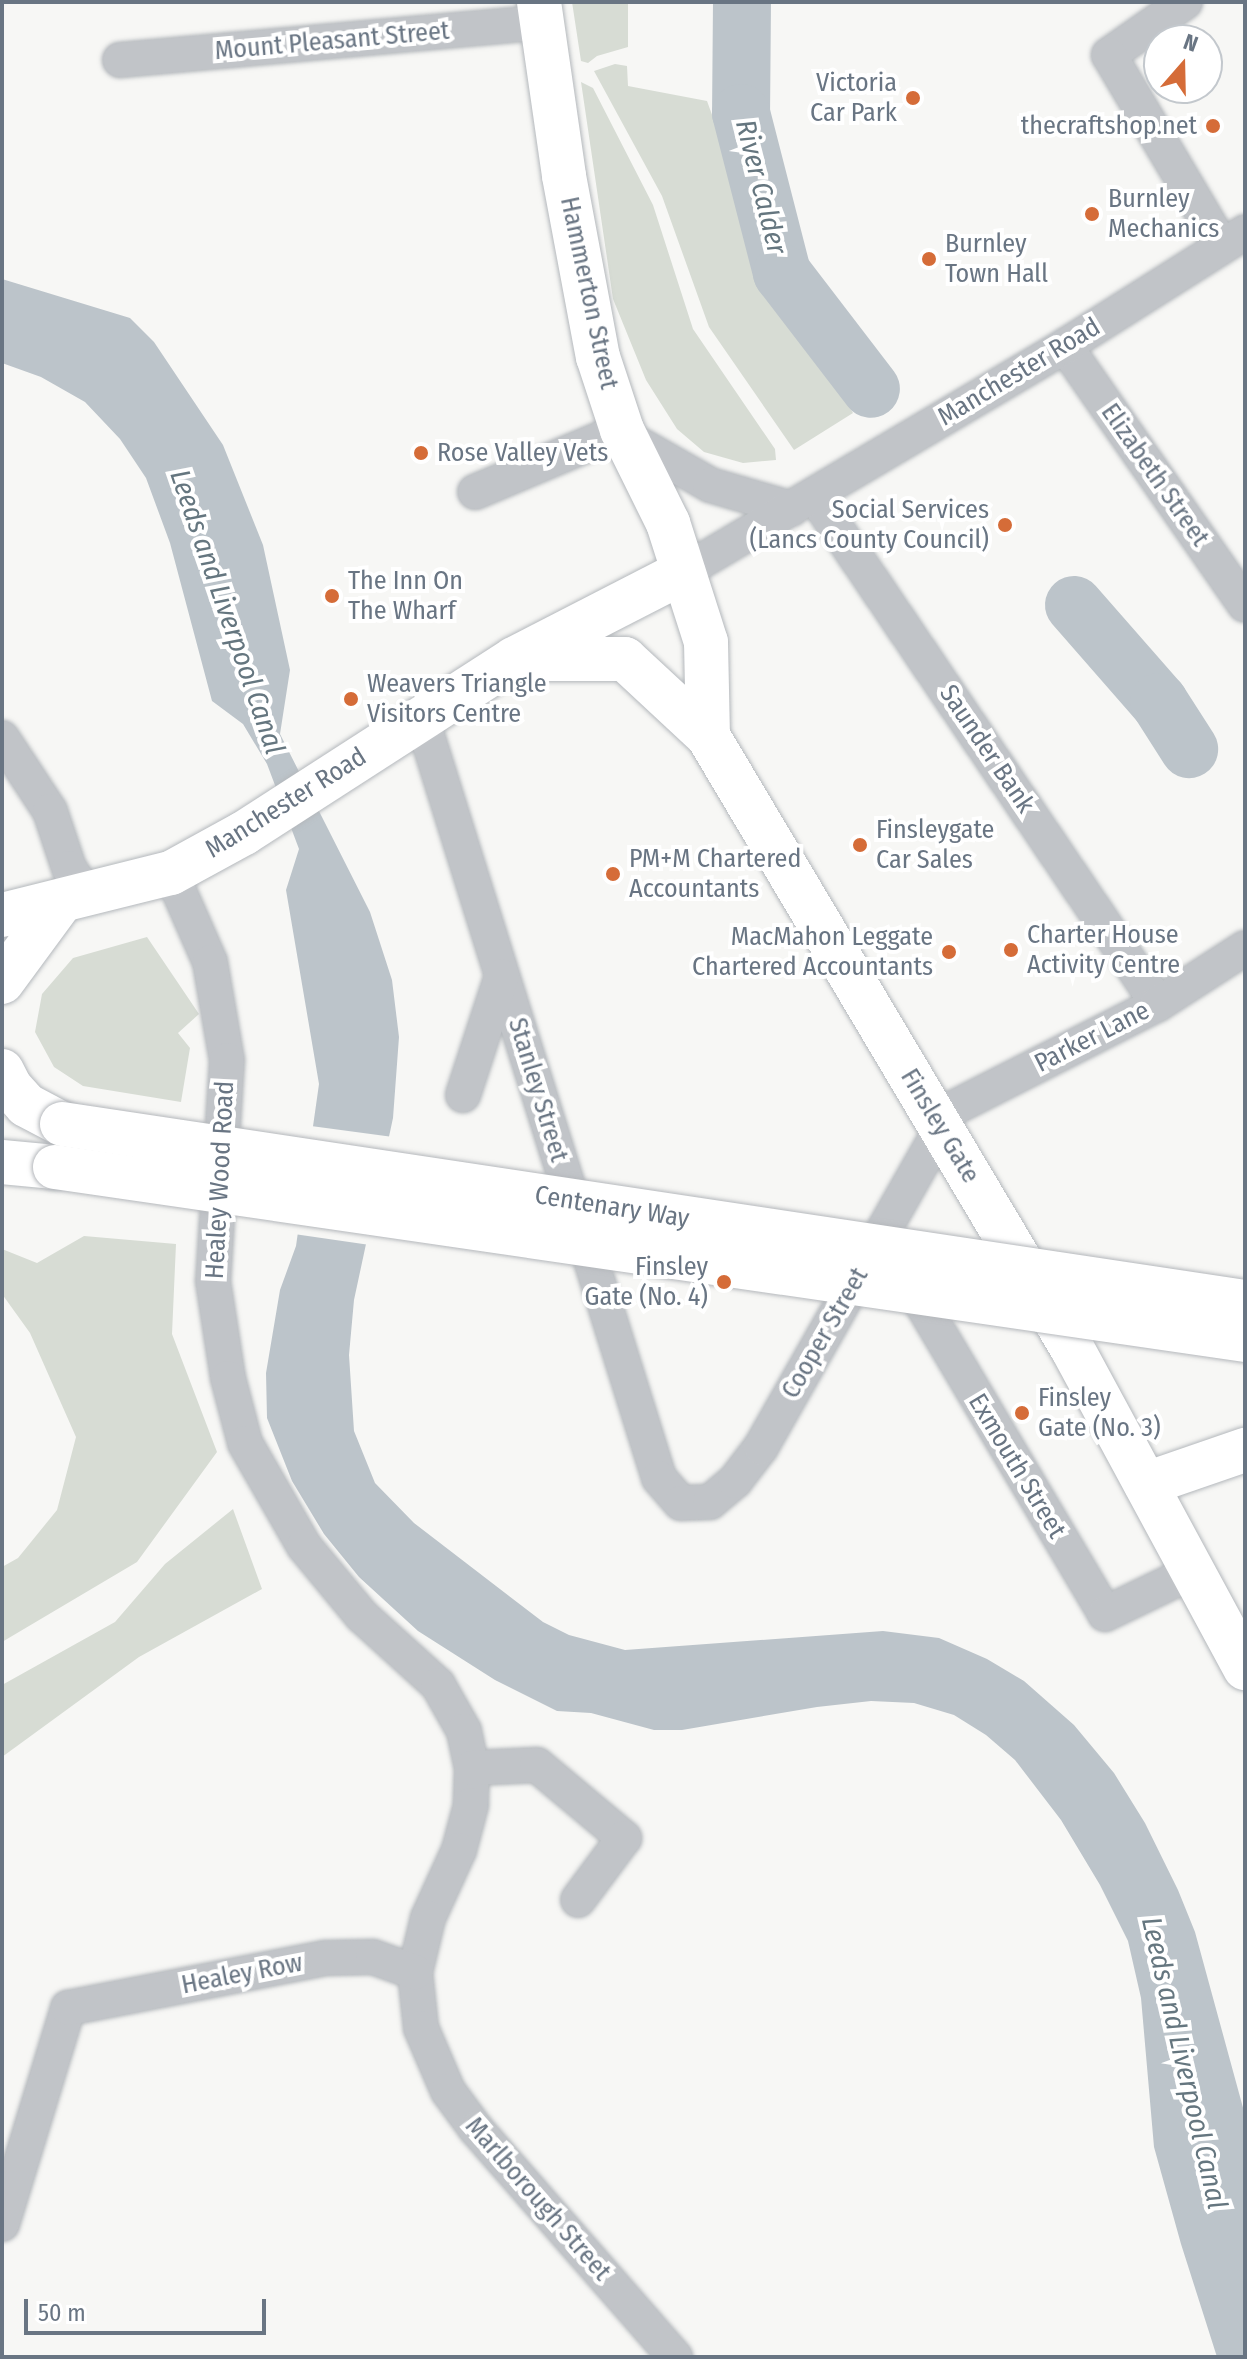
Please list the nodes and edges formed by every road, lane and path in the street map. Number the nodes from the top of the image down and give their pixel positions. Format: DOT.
graph roads {
  1 [pos="1185,2"];
  2 [pos="541,12"];
  3 [pos="120,60"];
  4 [pos="1233,239"];
  5 [pos="1065,346"];
  6 [pos="624,434"];
  7 [pos="475,492"];
  8 [pos="803,502"];
  9 [pos="683,572"];
  10 [pos="1241,589"];
  11 [pos="514,659"];
  12 [pos="421,716"];
  13 [pos="708,736"];
  14 [pos="2,738"];
  15 [pos="171,873"];
  16 [pos="74,899"];
  17 [pos="2,915"];
  18 [pos="1245,948"];
  19 [pos="502,976"];
  20 [pos="2,982"];
  21 [pos="1158,1004"];
  22 [pos="2,1071"];
  23 [pos="463,1095"];
  24 [pos="938,1123"];
  25 [pos="2,1162"];
  26 [pos="881,1234"];
  27 [pos="1245,1302"];
  28 [pos="1245,1340"];
  29 [pos="1245,1450"];
  30 [pos="1146,1484"];
  31 [pos="681,1503"];
  32 [pos="1192,1572"];
  33 [pos="1245,1668"];
  34 [pos="472,1768"];
  35 [pos="578,1900"];
  36 [pos="415,1972"];
  37 [pos="421,2028"];
  38 [pos="2,2224"];
  39 [pos="675,2357"];
  1 -- 4 [label="street"];
  2 -- 3 [label="street, Mount Pleasant Street"];
  2 -- 6 [label="main road, Hammerton Street"];
  4 -- 5 [label="street, Manchester Road"];
  5 -- 8 [label="street, Manchester Road"];
  5 -- 10 [label="street, Elizabeth Street"];
  6 -- 7 [label="street"];
  6 -- 8 [label="street"];
  6 -- 9 [label="main road, Hammerton Street"];
  8 -- 9 [label="street, Manchester Road"];
  8 -- 21 [label="street, Saunder Bank"];
  9 -- 11 [label="main road, Manchester Road"];
  9 -- 13 [label="main road, Finsley Gate"];
  11 -- 12 [label="main road, Manchester Road"];
  11 -- 13 [label="main road"];
  12 -- 15 [label="main road, Manchester Road"];
  12 -- 19 [label="street, Stanley Street"];
  13 -- 24 [label="main road, Finsley Gate"];
  14 -- 16 [label="street"];
  15 -- 16 [label="main road, Manchester Road"];
  15 -- 34 [label="street, Healey Wood Road"];
  16 -- 17 [label="main road, Manchester Road"];
  16 -- 20 [label="main road"];
  18 -- 21 [label="street, Parker Lane"];
  19 -- 23 [label="street"];
  19 -- 31 [label="street, Stanley Street"];
  21 -- 24 [label="street, Parker Lane"];
  22 -- 27 [label="main road, Centenary Way, bridge"];
  24 -- 26 [label="street, Cooper Street"];
  24 -- 30 [label="main road, Finsley Gate"];
  25 -- 28 [label="main road, Centenary Way, bridge"];
  26 -- 31 [label="street, Cooper Street"];
  26 -- 32 [label="street, Exmouth Street"];
  29 -- 30 [label="main road"];
  30 -- 32 [label="main road, Finsley Gate"];
  32 -- 33 [label="main road, Finsley Gate"];
  34 -- 35 [label="street"];
  34 -- 36 [label="street, Healey Wood Road"];
  36 -- 37 [label="street, Healey Wood Road"];
  36 -- 38 [label="street, Healey Row"];
  37 -- 39 [label="street, Marlborough Street"];
}
